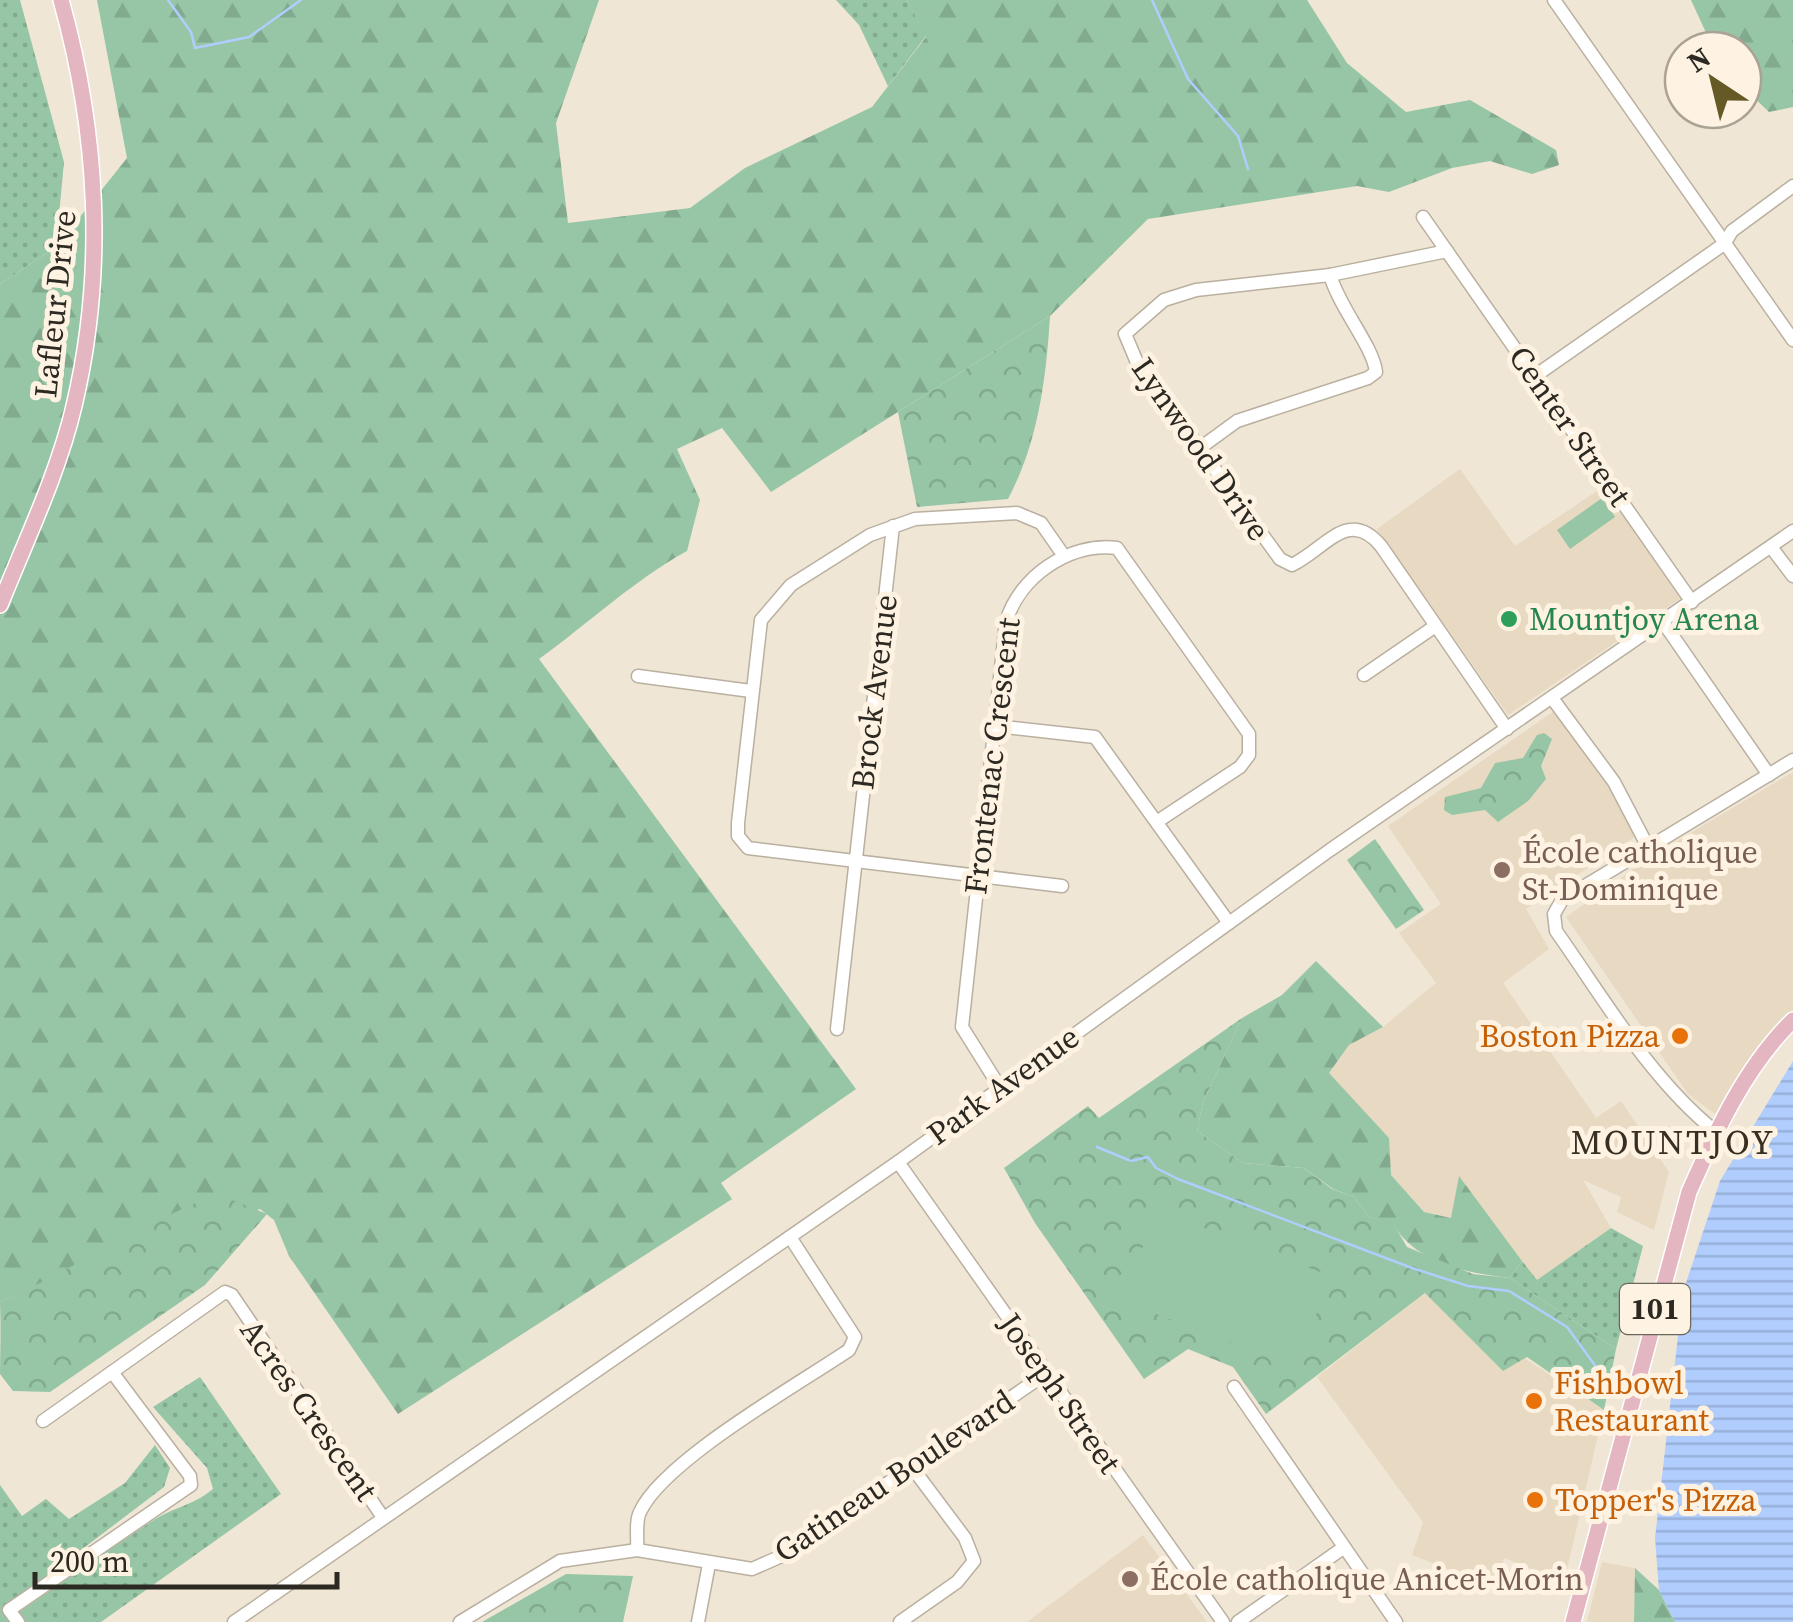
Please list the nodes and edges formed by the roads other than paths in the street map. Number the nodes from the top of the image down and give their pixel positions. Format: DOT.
graph roads {
  1 [pos="61,0"];
  2 [pos="1554,0"];
  3 [pos="1793,186"];
  4 [pos="1423,217"];
  5 [pos="1724,244"];
  6 [pos="1447,251"];
  7 [pos="1330,276"];
  8 [pos="1793,340"];
  9 [pos="1535,376"];
  10 [pos="1200,448"];
  11 [pos="894,526"];
  12 [pos="1793,531"];
  13 [pos="1772,547"];
  14 [pos="1064,556"];
  15 [pos="1789,571"];
  16 [pos="1692,602"];
  17 [pos="0,605"];
  18 [pos="1664,622"];
  19 [pos="1434,627"];
  20 [pos="1364,675"];
  21 [pos="638,676"];
  22 [pos="751,691"];
  23 [pos="1552,698"];
  24 [pos="996,726"];
  25 [pos="1508,729"];
  26 [pos="1793,760"];
  27 [pos="1769,776"];
  28 [pos="1158,821"];
  29 [pos="1648,847"];
  30 [pos="855,860"];
  31 [pos="976,875"];
  32 [pos="1062,886"];
  33 [pos="1229,922"];
  34 [pos="1793,1020"];
  35 [pos="838,1029"];
  36 [pos="999,1086"];
  37 [pos="1716,1132"];
  38 [pos="898,1162"];
  39 [pos="790,1236"];
  40 [pos="112,1372"];
  41 [pos="1045,1374"];
  42 [pos="1234,1387"];
  43 [pos="43,1422"];
  44 [pos="911,1466"];
  45 [pos="382,1516"];
  46 [pos="1343,1548"];
  47 [pos="637,1550"];
  48 [pos="708,1564"];
  49 [pos="13,1616"];
  50 [pos="234,1622"];
  51 [pos="460,1622"];
  52 [pos="698,1622"];
  53 [pos="900,1622"];
  54 [pos="1223,1622"];
  55 [pos="1238,1622"];
  56 [pos="1396,1622"];
  57 [pos="1574,1622"];
  1 -- 17 [label="main road, Lafleur Drive"];
  2 -- 5 [label="street"];
  3 -- 5 [label="street"];
  4 -- 6 [label="street, Center Street"];
  5 -- 8 [label="street"];
  5 -- 9 [label="street"];
  6 -- 7 [label="street, Lynwood Drive"];
  6 -- 9 [label="street, Center Street"];
  7 -- 10 [label="street"];
  7 -- 10 [label="street, Lynwood Drive"];
  9 -- 16 [label="street, Center Street"];
  10 -- 19 [label="street, Lynwood Drive"];
  11 -- 14 [label="street"];
  11 -- 22 [label="street"];
  11 -- 30 [label="street, Brock Avenue"];
  12 -- 13 [label="street, Park Avenue"];
  13 -- 15 [label="street"];
  13 -- 16 [label="street, Park Avenue"];
  14 -- 24 [label="street, Frontenac Crescent"];
  14 -- 28 [label="street, Frontenac Crescent"];
  16 -- 18 [label="street, Park Avenue"];
  18 -- 23 [label="street, Park Avenue"];
  18 -- 27 [label="street"];
  19 -- 20 [label="street"];
  19 -- 25 [label="street, Lynwood Drive"];
  21 -- 22 [label="street"];
  22 -- 30 [label="street"];
  23 -- 25 [label="street, Park Avenue"];
  23 -- 29 [label="street"];
  24 -- 28 [label="street"];
  24 -- 31 [label="street, Frontenac Crescent"];
  25 -- 33 [label="street, Park Avenue"];
  26 -- 27 [label="street"];
  27 -- 29 [label="street"];
  28 -- 33 [label="street"];
  29 -- 37 [label="street"];
  30 -- 31 [label="street"];
  30 -- 35 [label="street, Brock Avenue"];
  31 -- 32 [label="street"];
  31 -- 36 [label="street, Frontenac Crescent"];
  33 -- 36 [label="street, Park Avenue"];
  34 -- 37 [label="main road, 101"];
  36 -- 38 [label="street, Park Avenue"];
  37 -- 57 [label="main road, 101"];
  38 -- 39 [label="street, Park Avenue"];
  38 -- 41 [label="street, Joseph Street"];
  39 -- 45 [label="street, Park Avenue"];
  39 -- 47 [label="street"];
  40 -- 43 [label="street, Acres Crescent"];
  40 -- 45 [label="street, Acres Crescent"];
  40 -- 49 [label="street"];
  41 -- 44 [label="street, Gatineau Boulevard"];
  41 -- 54 [label="street, Joseph Street"];
  42 -- 46 [label="street"];
  44 -- 48 [label="street, Gatineau Boulevard"];
  44 -- 53 [label="street"];
  45 -- 50 [label="street, Park Avenue"];
  46 -- 55 [label="street"];
  46 -- 56 [label="street"];
  47 -- 48 [label="street, Gatineau Boulevard"];
  47 -- 51 [label="street, Gatineau Boulevard"];
  48 -- 52 [label="street"];
}
